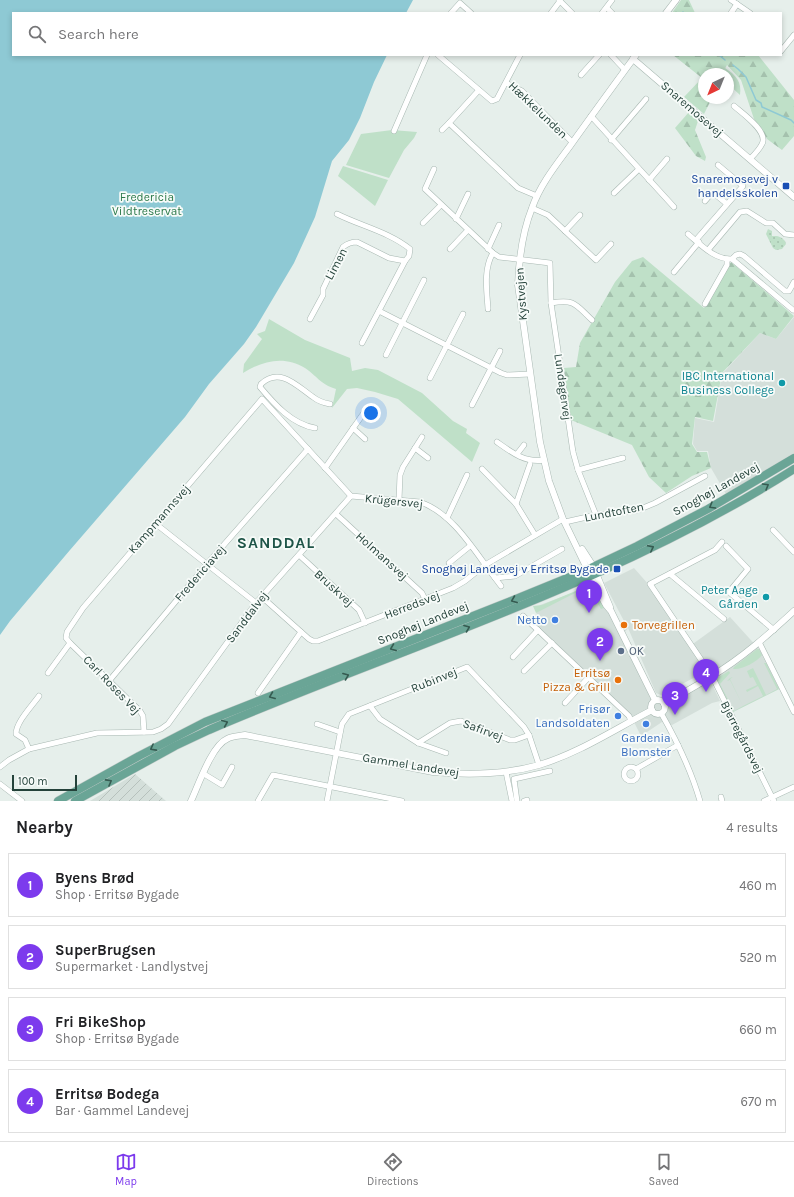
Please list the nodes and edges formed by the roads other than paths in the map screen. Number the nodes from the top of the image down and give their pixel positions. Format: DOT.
graph roads {
  1 [pos="560,0"];
  2 [pos="612,0"];
  3 [pos="676,0"];
  4 [pos="731,0"];
  5 [pos="737,4"];
  6 [pos="607,8"];
  7 [pos="452,12"];
  8 [pos="470,12"];
  9 [pos="552,12"];
  10 [pos="571,12"];
  11 [pos="603,12"];
  12 [pos="611,12"];
  13 [pos="667,12"];
  14 [pos="732,12"];
  15 [pos="749,12"];
  16 [pos="794,35"];
  17 [pos="782,50"];
  18 [pos="427,56"];
  19 [pos="439,56"];
  20 [pos="520,56"];
  21 [pos="598,56"];
  22 [pos="612,56"];
  23 [pos="635,57"];
  24 [pos="625,70"];
  25 [pos="582,74"];
  26 [pos="506,83"];
  27 [pos="479,90"];
  28 [pos="646,99"];
  29 [pos="734,106"];
  30 [pos="591,116"];
  31 [pos="449,123"];
  32 [pos="442,130"];
  33 [pos="394,131"];
  34 [pos="611,140"];
  35 [pos="572,142"];
  36 [pos="666,159"];
  37 [pos="750,159"];
  38 [pos="718,165"];
  39 [pos="434,169"];
  40 [pos="639,169"];
  41 [pos="649,180"];
  42 [pos="614,193"];
  43 [pos="468,194"];
  44 [pos="537,196"];
  45 [pos="794,197"];
  46 [pos="705,201"];
  47 [pos="727,204"];
  48 [pos="441,205"];
  49 [pos="674,206"];
  50 [pos="532,208"];
  51 [pos="337,214"];
  52 [pos="580,215"];
  53 [pos="456,219"];
  54 [pos="423,223"];
  55 [pos="499,226"];
  56 [pos="468,230"];
  57 [pos="565,231"];
  58 [pos="688,234"];
  59 [pos="794,235"];
  60 [pos="697,241"];
  61 [pos="611,244"];
  62 [pos="450,249"];
  63 [pos="488,249"];
  64 [pos="708,250"];
  65 [pos="493,254"];
  66 [pos="519,259"];
  67 [pos="730,259"];
  68 [pos="405,261"];
  69 [pos="674,272"];
  70 [pos="424,280"];
  71 [pos="794,282"];
  72 [pos="551,303"];
  73 [pos="705,304"];
  74 [pos="488,310"];
  75 [pos="794,310"];
  76 [pos="379,311"];
  77 [pos="463,314"];
  78 [pos="310,320"];
  79 [pos="592,320"];
  80 [pos="402,323"];
  81 [pos="362,343"];
  82 [pos="446,345"];
  83 [pos="500,351"];
  84 [pos="386,355"];
  85 [pos="491,368"];
  86 [pos="530,374"];
  87 [pos="430,378"];
  88 [pos="262,399"];
  89 [pos="330,404"];
  90 [pos="472,405"];
  91 [pos="368,407"];
  92 [pos="292,420"];
  93 [pos="287,426"];
  94 [pos="316,428"];
  95 [pos="353,428"];
  96 [pos="422,437"];
  97 [pos="365,439"];
  98 [pos="497,442"];
  99 [pos="524,444"];
  100 [pos="415,448"];
  101 [pos="308,449"];
  102 [pos="517,454"];
  103 [pos="428,458"];
  104 [pos="623,458"];
  105 [pos="794,458"];
  106 [pos="544,460"];
  107 [pos="530,464"];
  108 [pos="325,468"];
  109 [pos="482,469"];
  110 [pos="794,469"];
  111 [pos="578,470"];
  112 [pos="467,474"];
  113 [pos="705,476"];
  114 [pos="351,496"];
  115 [pos="399,500"];
  116 [pos="516,504"];
  117 [pos="336,514"];
  118 [pos="596,516"];
  119 [pos="447,518"];
  120 [pos="564,521"];
  121 [pos="156,524"];
  122 [pos="773,530"];
  123 [pos="535,535"];
  124 [pos="722,542"];
  125 [pos="470,546"];
  126 [pos="726,546"];
  127 [pos="562,550"];
  128 [pos="794,552"];
  129 [pos="299,556"];
  130 [pos="449,563"];
  131 [pos="207,564"];
  132 [pos="485,565"];
  133 [pos="592,571"];
  134 [pos="670,574"];
  135 [pos="496,578"];
  136 [pos="501,586"];
  137 [pos="262,597"];
  138 [pos="425,599"];
  139 [pos="256,604"];
  140 [pos="794,611"];
  141 [pos="523,616"];
  142 [pos="724,619"];
  143 [pos="365,623"];
  144 [pos="538,630"];
  145 [pos="774,630"];
  146 [pos="301,632"];
  147 [pos="759,642"];
  148 [pos="70,643"];
  149 [pos="552,643"];
  150 [pos="513,657"];
  151 [pos="524,671"];
  152 [pos="48,673"];
  153 [pos="712,676"];
  154 [pos="588,678"];
  155 [pos="109,680"];
  156 [pos="258,693"];
  157 [pos="39,696"];
  158 [pos="655,700"];
  159 [pos="565,703"];
  160 [pos="664,704"];
  161 [pos="370,706"];
  162 [pos="652,710"];
  163 [pos="794,712"];
  164 [pos="661,713"];
  165 [pos="631,721"];
  166 [pos="317,724"];
  167 [pos="144,732"];
  168 [pos="340,732"];
  169 [pos="529,735"];
  170 [pos="418,744"];
  171 [pos="678,744"];
  172 [pos="29,749"];
  173 [pos="336,753"];
  174 [pos="446,753"];
  175 [pos="539,765"];
  176 [pos="0,767"];
  177 [pos="232,768"];
  178 [pos="636,769"];
  179 [pos="550,771"];
  180 [pos="506,772"];
  181 [pos="204,774"];
  182 [pos="0,784"];
  183 [pos="330,787"];
  184 [pos="794,787"];
  185 [pos="773,799"];
  186 [pos="22,801"];
  187 [pos="58,801"];
  188 [pos="75,801"];
  189 [pos="191,801"];
  190 [pos="258,801"];
  191 [pos="327,801"];
  192 [pos="402,801"];
  193 [pos="512,801"];
  194 [pos="517,801"];
  195 [pos="700,801"];
  196 [pos="764,801"];
  1 -- 9 [label="street"];
  1 -- 10 [label="street"];
  2 -- 6 [label="street"];
  3 -- 13 [label="street"];
  4 -- 5 [label="street"];
  5 -- 14 [label="street"];
  5 -- 15 [label="street"];
  6 -- 11 [label="street"];
  6 -- 12 [label="street"];
  7 -- 8 [label="street"];
  16 -- 17 [label="street"];
  18 -- 33 [label="street"];
  19 -- 27 [label="street"];
  20 -- 26 [label="street, Hækkelunden"];
  21 -- 25 [label="street"];
  22 -- 24 [label="street"];
  23 -- 24 [label="street, Kystvejen"];
  23 -- 37 [label="street, Snaremosevej"];
  24 -- 30 [label="street, Kystvejen"];
  26 -- 27 [label="street"];
  26 -- 35 [label="street, Hækkelunden"];
  27 -- 31 [label="street"];
  28 -- 34 [label="street"];
  29 -- 37 [label="street"];
  30 -- 34 [label="street"];
  30 -- 35 [label="street, Kystvejen"];
  31 -- 32 [label="street"];
  31 -- 44 [label="street"];
  34 -- 40 [label="street"];
  35 -- 44 [label="street, Kystvejen"];
  36 -- 41 [label="street"];
  37 -- 45 [label="street, Snaremosevej"];
  38 -- 47 [label="street"];
  39 -- 48 [label="street"];
  40 -- 41 [label="street"];
  40 -- 42 [label="street"];
  41 -- 49 [label="street"];
  43 -- 53 [label="street"];
  44 -- 50 [label="street, Kystvejen"];
  46 -- 47 [label="street"];
  47 -- 60 [label="street"];
  48 -- 53 [label="street"];
  48 -- 54 [label="street"];
  50 -- 57 [label="street"];
  50 -- 66 [label="street, Kystvejen"];
  51 -- 68 [label="street"];
  52 -- 57 [label="street"];
  53 -- 56 [label="street"];
  55 -- 63 [label="street"];
  56 -- 62 [label="street"];
  56 -- 63 [label="street"];
  57 -- 61 [label="street"];
  58 -- 60 [label="street"];
  59 -- 64 [label="street"];
  60 -- 64 [label="street"];
  60 -- 69 [label="street"];
  63 -- 65 [label="street"];
  64 -- 67 [label="street"];
  65 -- 66 [label="street"];
  65 -- 74 [label="street"];
  66 -- 72 [label="street, Lundagervej"];
  66 -- 86 [label="street, Kystvejen"];
  67 -- 71 [label="street"];
  67 -- 73 [label="street"];
  67 -- 75 [label="street"];
  68 -- 76 [label="street"];
  68 -- 78 [label="street, Limen"];
  70 -- 80 [label="street"];
  72 -- 79 [label="street"];
  72 -- 111 [label="street, Lundagervej"];
  76 -- 80 [label="street"];
  76 -- 81 [label="street"];
  77 -- 82 [label="street"];
  80 -- 82 [label="street"];
  80 -- 84 [label="street"];
  82 -- 85 [label="street"];
  82 -- 87 [label="street"];
  83 -- 85 [label="street"];
  85 -- 86 [label="street"];
  85 -- 90 [label="street"];
  86 -- 106 [label="street, Kystvejen"];
  88 -- 93 [label="street, Krügersvej"];
  88 -- 121 [label="street, Kampmannsvej"];
  89 -- 92 [label="street"];
  91 -- 95 [label="street"];
  92 -- 93 [label="street"];
  92 -- 94 [label="street"];
  93 -- 101 [label="street, Krügersvej"];
  95 -- 97 [label="street"];
  95 -- 108 [label="street"];
  96 -- 100 [label="street"];
  98 -- 102 [label="street"];
  99 -- 102 [label="street"];
  100 -- 103 [label="street"];
  100 -- 115 [label="street"];
  101 -- 108 [label="street, Krügersvej"];
  101 -- 131 [label="street, Fredericiavej"];
  102 -- 106 [label="street"];
  104 -- 111 [label="street"];
  105 -- 133 [label="main road, Snoghøj Landevej, one-way"];
  106 -- 120 [label="street, Kystvejen"];
  107 -- 116 [label="street"];
  108 -- 114 [label="street, Krügersvej"];
  109 -- 116 [label="street"];
  133 -- 110 [label="main road, Snoghøj Landevej, one-way"];
  111 -- 118 [label="street, Lundagervej"];
  112 -- 119 [label="street"];
  113 -- 118 [label="street, Lundtoften"];
  114 -- 115 [label="street, Krügersvej"];
  114 -- 117 [label="street, Sanddalvej"];
  115 -- 119 [label="street, Krügersvej"];
  116 -- 123 [label="street"];
  117 -- 129 [label="street, Sanddalvej"];
  117 -- 138 [label="street, Holmansvej"];
  118 -- 120 [label="street, Lundtoften"];
  119 -- 125 [label="street, Krügersvej"];
  120 -- 123 [label="street, Herredsvej"];
  120 -- 133 [label="street, Kystvejen"];
  121 -- 131 [label="street"];
  121 -- 148 [label="street, Kampmannsvej"];
  122 -- 128 [label="street"];
  123 -- 132 [label="street, Herredsvej"];
  124 -- 134 [label="street"];
  125 -- 130 [label="street"];
  125 -- 132 [label="street, Krügersvej"];
  126 -- 145 [label="street"];
  127 -- 135 [label="street"];
  129 -- 137 [label="street, Sanddalvej"];
  129 -- 143 [label="street, Bruskvej"];
  131 -- 139 [label="street"];
  131 -- 155 [label="street, Fredericiavej"];
  132 -- 135 [label="street, Krügersvej"];
  132 -- 138 [label="street, Herredsvej"];
  133 -- 158 [label="street, Kystvejen"];
  133 -- 187 [label="main road, Snoghøj Landevej, one-way"];
  188 -- 133 [label="main road, Snoghøj Landevej, one-way"];
  134 -- 142 [label="street"];
  134 -- 153 [label="street, Bjerregårdsvej"];
  135 -- 136 [label="street, Krügersvej"];
  137 -- 139 [label="street, Sanddalvej"];
  137 -- 146 [label="street, Herredsvej"];
  138 -- 143 [label="street, Herredsvej"];
  139 -- 167 [label="street, Sanddalvej"];
  140 -- 145 [label="street"];
  141 -- 144 [label="street"];
  143 -- 146 [label="street, Herredsvej"];
  144 -- 149 [label="street"];
  144 -- 150 [label="street"];
  145 -- 147 [label="street"];
  146 -- 156 [label="street"];
  147 -- 153 [label="street"];
  147 -- 163 [label="street"];
  148 -- 152 [label="street"];
  148 -- 155 [label="street, Carl Roses Vej"];
  149 -- 151 [label="street"];
  149 -- 154 [label="street"];
  153 -- 160 [label="street"];
  153 -- 185 [label="street, Bjerregårdsvej"];
  154 -- 159 [label="street"];
  154 -- 165 [label="street"];
  155 -- 167 [label="street, Carl Roses Vej"];
  157 -- 172 [label="street"];
  158 -- 160 [label="street"];
  158 -- 162 [label="street"];
  160 -- 164 [label="street"];
  161 -- 168 [label="street, Rubinvej"];
  161 -- 169 [label="street, Rubinvej"];
  161 -- 170 [label="street"];
  162 -- 164 [label="street"];
  162 -- 165 [label="street, Gammel Landevej"];
  164 -- 171 [label="street"];
  165 -- 175 [label="street, Gammel Landevej"];
  166 -- 168 [label="street"];
  167 -- 172 [label="street, Sanddalvej"];
  168 -- 173 [label="street, Rubinvej"];
  169 -- 170 [label="street, Safirvej"];
  169 -- 175 [label="street, Rubinvej"];
  170 -- 174 [label="street"];
  171 -- 178 [label="street"];
  171 -- 195 [label="street"];
  172 -- 176 [label="street, Sanddalvej"];
  173 -- 180 [label="street, Gammel Landevej"];
  173 -- 181 [label="street, Gammel Landevej"];
  173 -- 183 [label="street, Rubinvej"];
  175 -- 180 [label="street, Gammel Landevej"];
  177 -- 181 [label="street"];
  179 -- 194 [label="street"];
  180 -- 193 [label="street"];
  181 -- 189 [label="street, Gammel Landevej"];
  182 -- 186 [label="street"];
  183 -- 190 [label="street"];
  183 -- 191 [label="street, Rubinvej"];
  183 -- 192 [label="street"];
  184 -- 185 [label="street"];
  185 -- 196 [label="street"];
}
